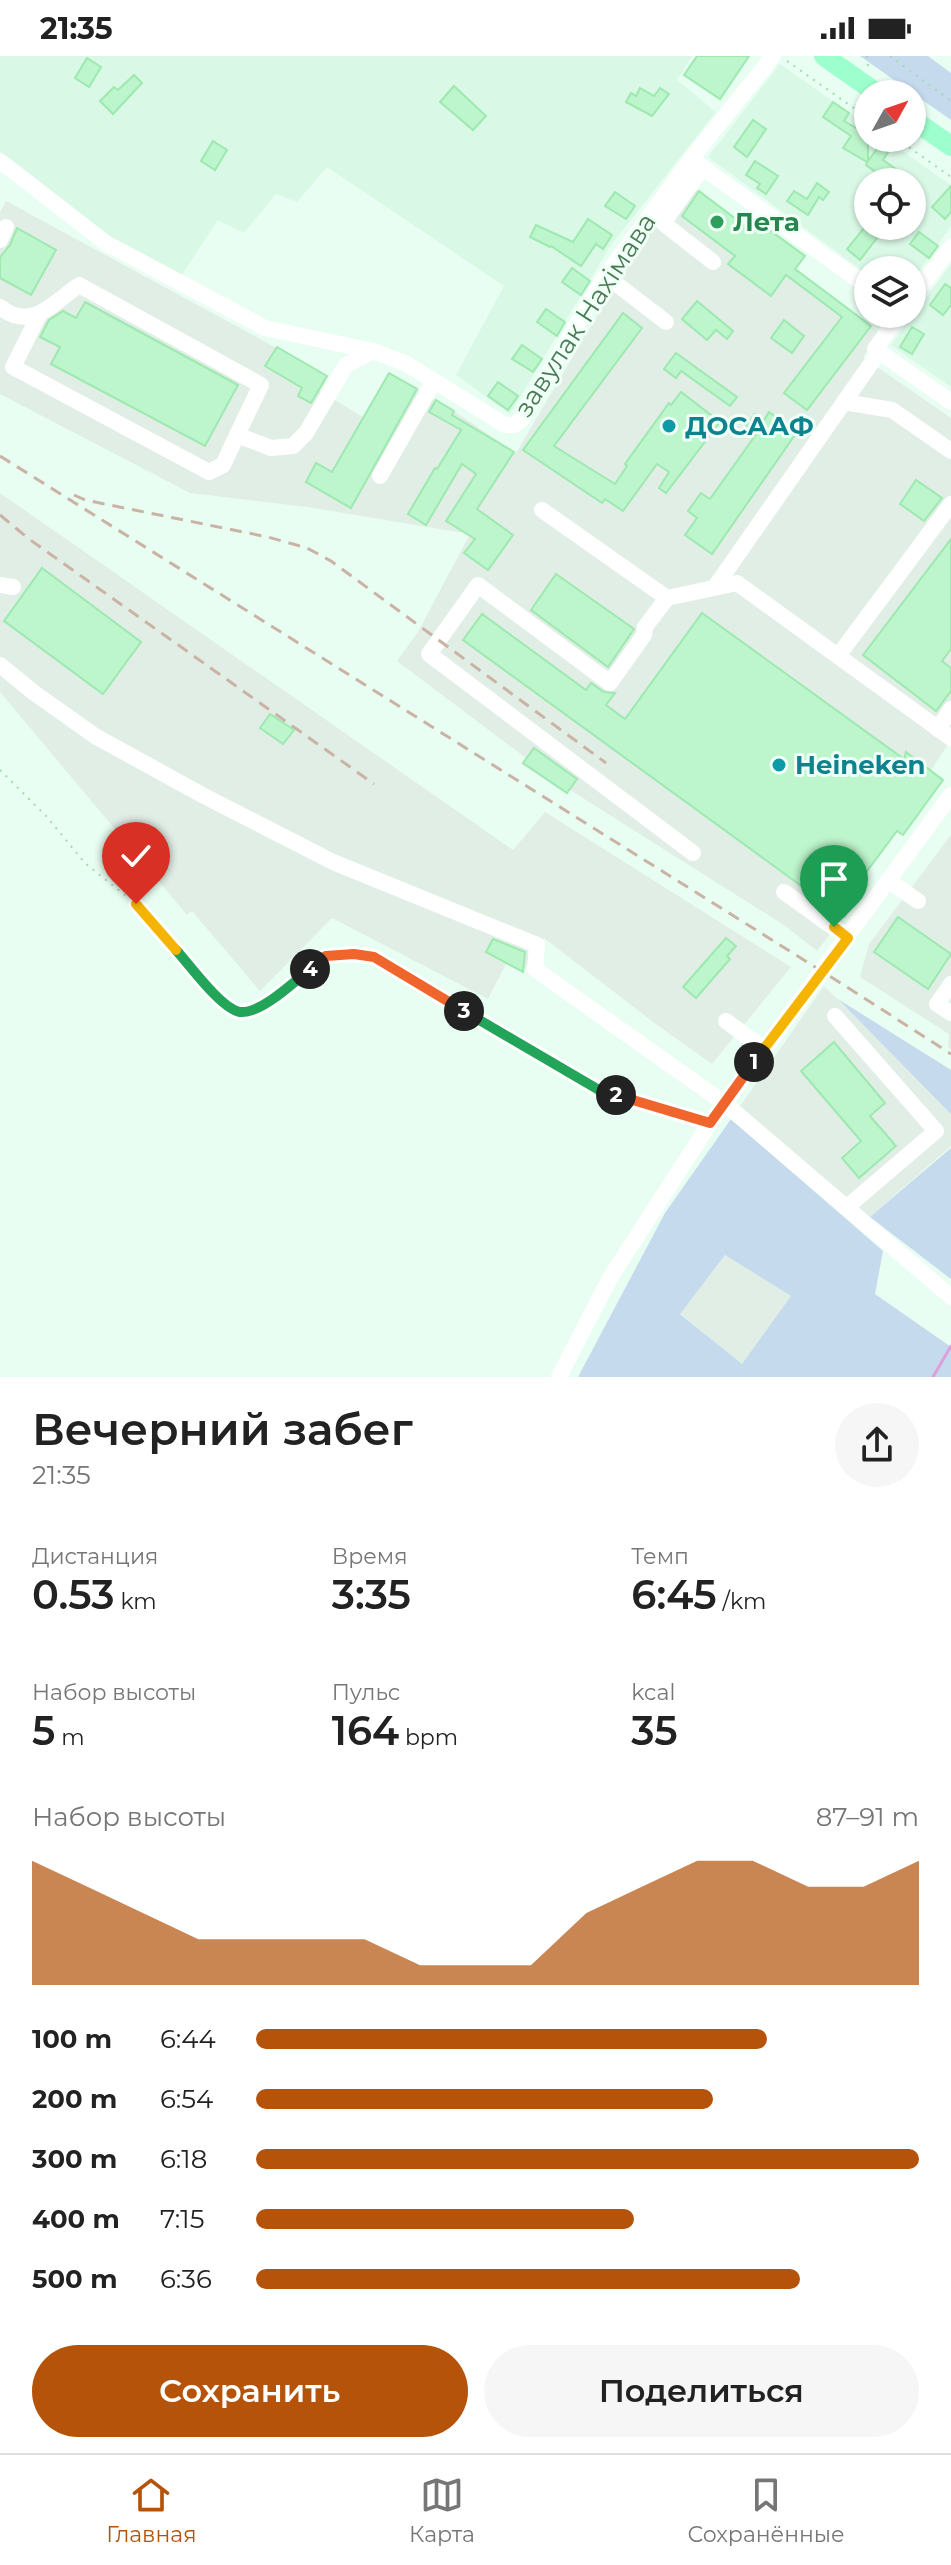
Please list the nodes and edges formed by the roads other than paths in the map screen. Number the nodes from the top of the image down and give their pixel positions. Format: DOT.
graph roads {
  1 [pos="773,56"];
  2 [pos="824,56"];
  3 [pos="858,80"];
  4 [pos="926,129"];
  5 [pos="951,146"];
  6 [pos="0,161"];
  7 [pos="697,163"];
  8 [pos="951,247"];
  9 [pos="713,262"];
  10 [pos="606,276"];
  11 [pos="854,277"];
  12 [pos="926,280"];
  13 [pos="0,307"];
  14 [pos="39,315"];
  15 [pos="666,322"];
  16 [pos="891,328"];
  17 [pos="373,351"];
  18 [pos="877,351"];
  19 [pos="6,363"];
  20 [pos="434,381"];
  21 [pos="844,402"];
  22 [pos="951,402"];
  23 [pos="237,435"];
  24 [pos="951,451"];
  25 [pos="380,476"];
  26 [pos="951,504"];
  27 [pos="542,510"];
  28 [pos="715,587"];
  29 [pos="667,598"];
  30 [pos="838,656"];
  31 [pos="0,665"];
  32 [pos="951,709"];
  33 [pos="944,734"];
  34 [pos="951,795"];
  35 [pos="693,853"];
  36 [pos="889,881"];
  37 [pos="784,892"];
  38 [pos="918,901"];
  39 [pos="848,938"];
  40 [pos="951,984"];
  41 [pos="951,1013"];
  42 [pos="835,1016"];
  43 [pos="726,1021"];
  44 [pos="764,1049"];
  45 [pos="724,1103"];
  46 [pos="847,1207"];
  47 [pos="951,1297"];
  48 [pos="559,1377"];
  1 -- 7 [label="street, завулак Нахімава"];
  2 -- 3 [label="main road"];
  4 -- 5 [label="main road"];
  6 -- 17 [label="street, завулак Нахімава"];
  7 -- 9 [label="street"];
  7 -- 10 [label="street, завулак Нахімава"];
  7 -- 11 [label="street"];
  8 -- 12 [label="street"];
  10 -- 15 [label="street"];
  10 -- 20 [label="street, завулак Нахімава"];
  13 -- 14 [label="street"];
  14 -- 19 [label="street"];
  14 -- 23 [label="street"];
  16 -- 18 [label="street"];
  17 -- 20 [label="street, завулак Нахімава"];
  17 -- 23 [label="street"];
  18 -- 21 [label="street"];
  18 -- 22 [label="street"];
  19 -- 23 [label="street"];
  20 -- 25 [label="street"];
  21 -- 24 [label="street"];
  21 -- 28 [label="street"];
  26 -- 30 [label="street"];
  27 -- 29 [label="street"];
  28 -- 29 [label="street"];
  28 -- 30 [label="street"];
  29 -- 35 [label="street"];
  30 -- 33 [label="street"];
  31 -- 45 [label="street"];
  32 -- 33 [label="street"];
  34 -- 36 [label="street"];
  36 -- 38 [label="street"];
  36 -- 39 [label="street"];
  37 -- 39 [label="street"];
  39 -- 44 [label="street"];
  40 -- 41 [label="street"];
  42 -- 46 [label="street"];
  43 -- 44 [label="street"];
  44 -- 45 [label="street"];
  45 -- 46 [label="street"];
  45 -- 48 [label="street"];
  46 -- 47 [label="street"];
}
